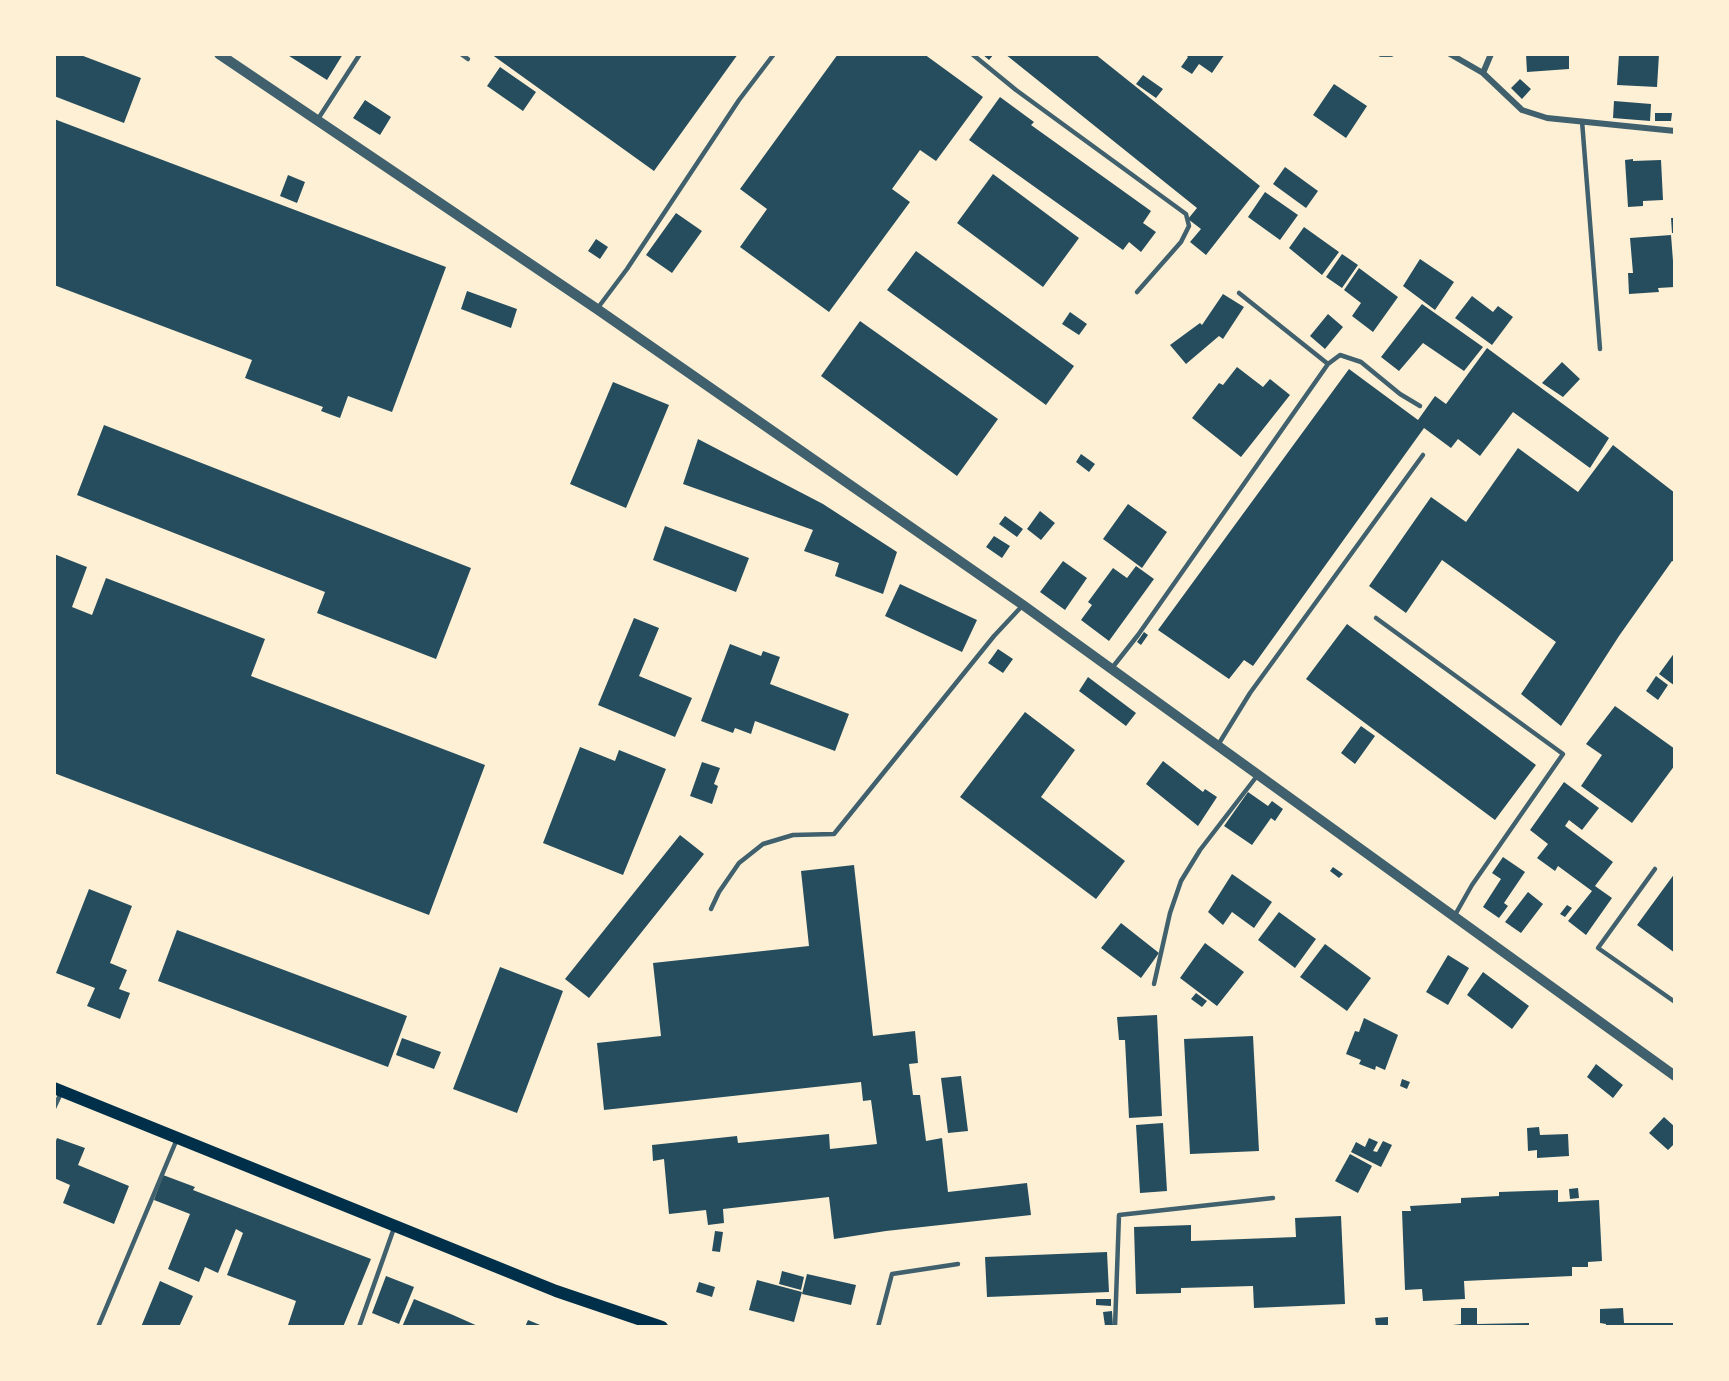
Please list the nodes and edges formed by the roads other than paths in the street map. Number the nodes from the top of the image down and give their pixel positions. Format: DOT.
graph roads {
  1 [pos="219,54"];
  2 [pos="360,54"];
  3 [pos="462,54"];
  4 [pos="774,54"];
  5 [pos="972,54"];
  6 [pos="1381,54"];
  7 [pos="1391,54"];
  8 [pos="1450,54"];
  9 [pos="1491,54"];
  10 [pos="468,59"];
  11 [pos="1483,73"];
  12 [pos="317,121"];
  13 [pos="1582,122"];
  14 [pos="1675,131"];
  15 [pos="1137,292"];
  16 [pos="1239,293"];
  17 [pos="597,309"];
  18 [pos="1600,349"];
  19 [pos="1328,364"];
  20 [pos="1420,406"];
  21 [pos="1423,455"];
  22 [pos="1023,605"];
  23 [pos="1376,618"];
  24 [pos="1112,668"];
  25 [pos="1218,745"];
  26 [pos="1258,774"];
  27 [pos="1655,869"];
  28 [pos="711,909"];
  29 [pos="1455,915"];
  30 [pos="1154,984"];
  31 [pos="1675,1002"];
  32 [pos="1675,1076"];
  33 [pos="58,1090"];
  34 [pos="54,1108"];
  35 [pos="177,1139"];
  36 [pos="1273,1198"];
  37 [pos="395,1227"];
  38 [pos="958,1264"];
  39 [pos="98,1327"];
  40 [pos="359,1327"];
  41 [pos="662,1327"];
  42 [pos="878,1327"];
  43 [pos="1115,1327"];
  1 -- 12 [label="street"];
  2 -- 12 [label="lane"];
  3 -- 10 [label="lane"];
  4 -- 17 [label="lane"];
  5 -- 15 [label="lane"];
  6 -- 7 [label="street"];
  8 -- 11 [label="street"];
  9 -- 11 [label="street"];
  11 -- 13 [label="street"];
  12 -- 17 [label="street"];
  13 -- 14 [label="street"];
  13 -- 18 [label="lane"];
  16 -- 19 [label="lane"];
  17 -- 22 [label="street"];
  19 -- 20 [label="lane"];
  19 -- 24 [label="lane"];
  21 -- 25 [label="lane"];
  22 -- 24 [label="street"];
  22 -- 28 [label="lane"];
  23 -- 29 [label="lane"];
  24 -- 25 [label="street"];
  25 -- 26 [label="street"];
  26 -- 29 [label="street"];
  26 -- 30 [label="lane"];
  27 -- 31 [label="lane"];
  29 -- 32 [label="street"];
  33 -- 34 [label="lane"];
  33 -- 35 [label="main road"];
  35 -- 37 [label="main road"];
  35 -- 39 [label="lane"];
  36 -- 43 [label="lane"];
  37 -- 40 [label="lane"];
  37 -- 41 [label="main road"];
  38 -- 42 [label="lane"];
}
